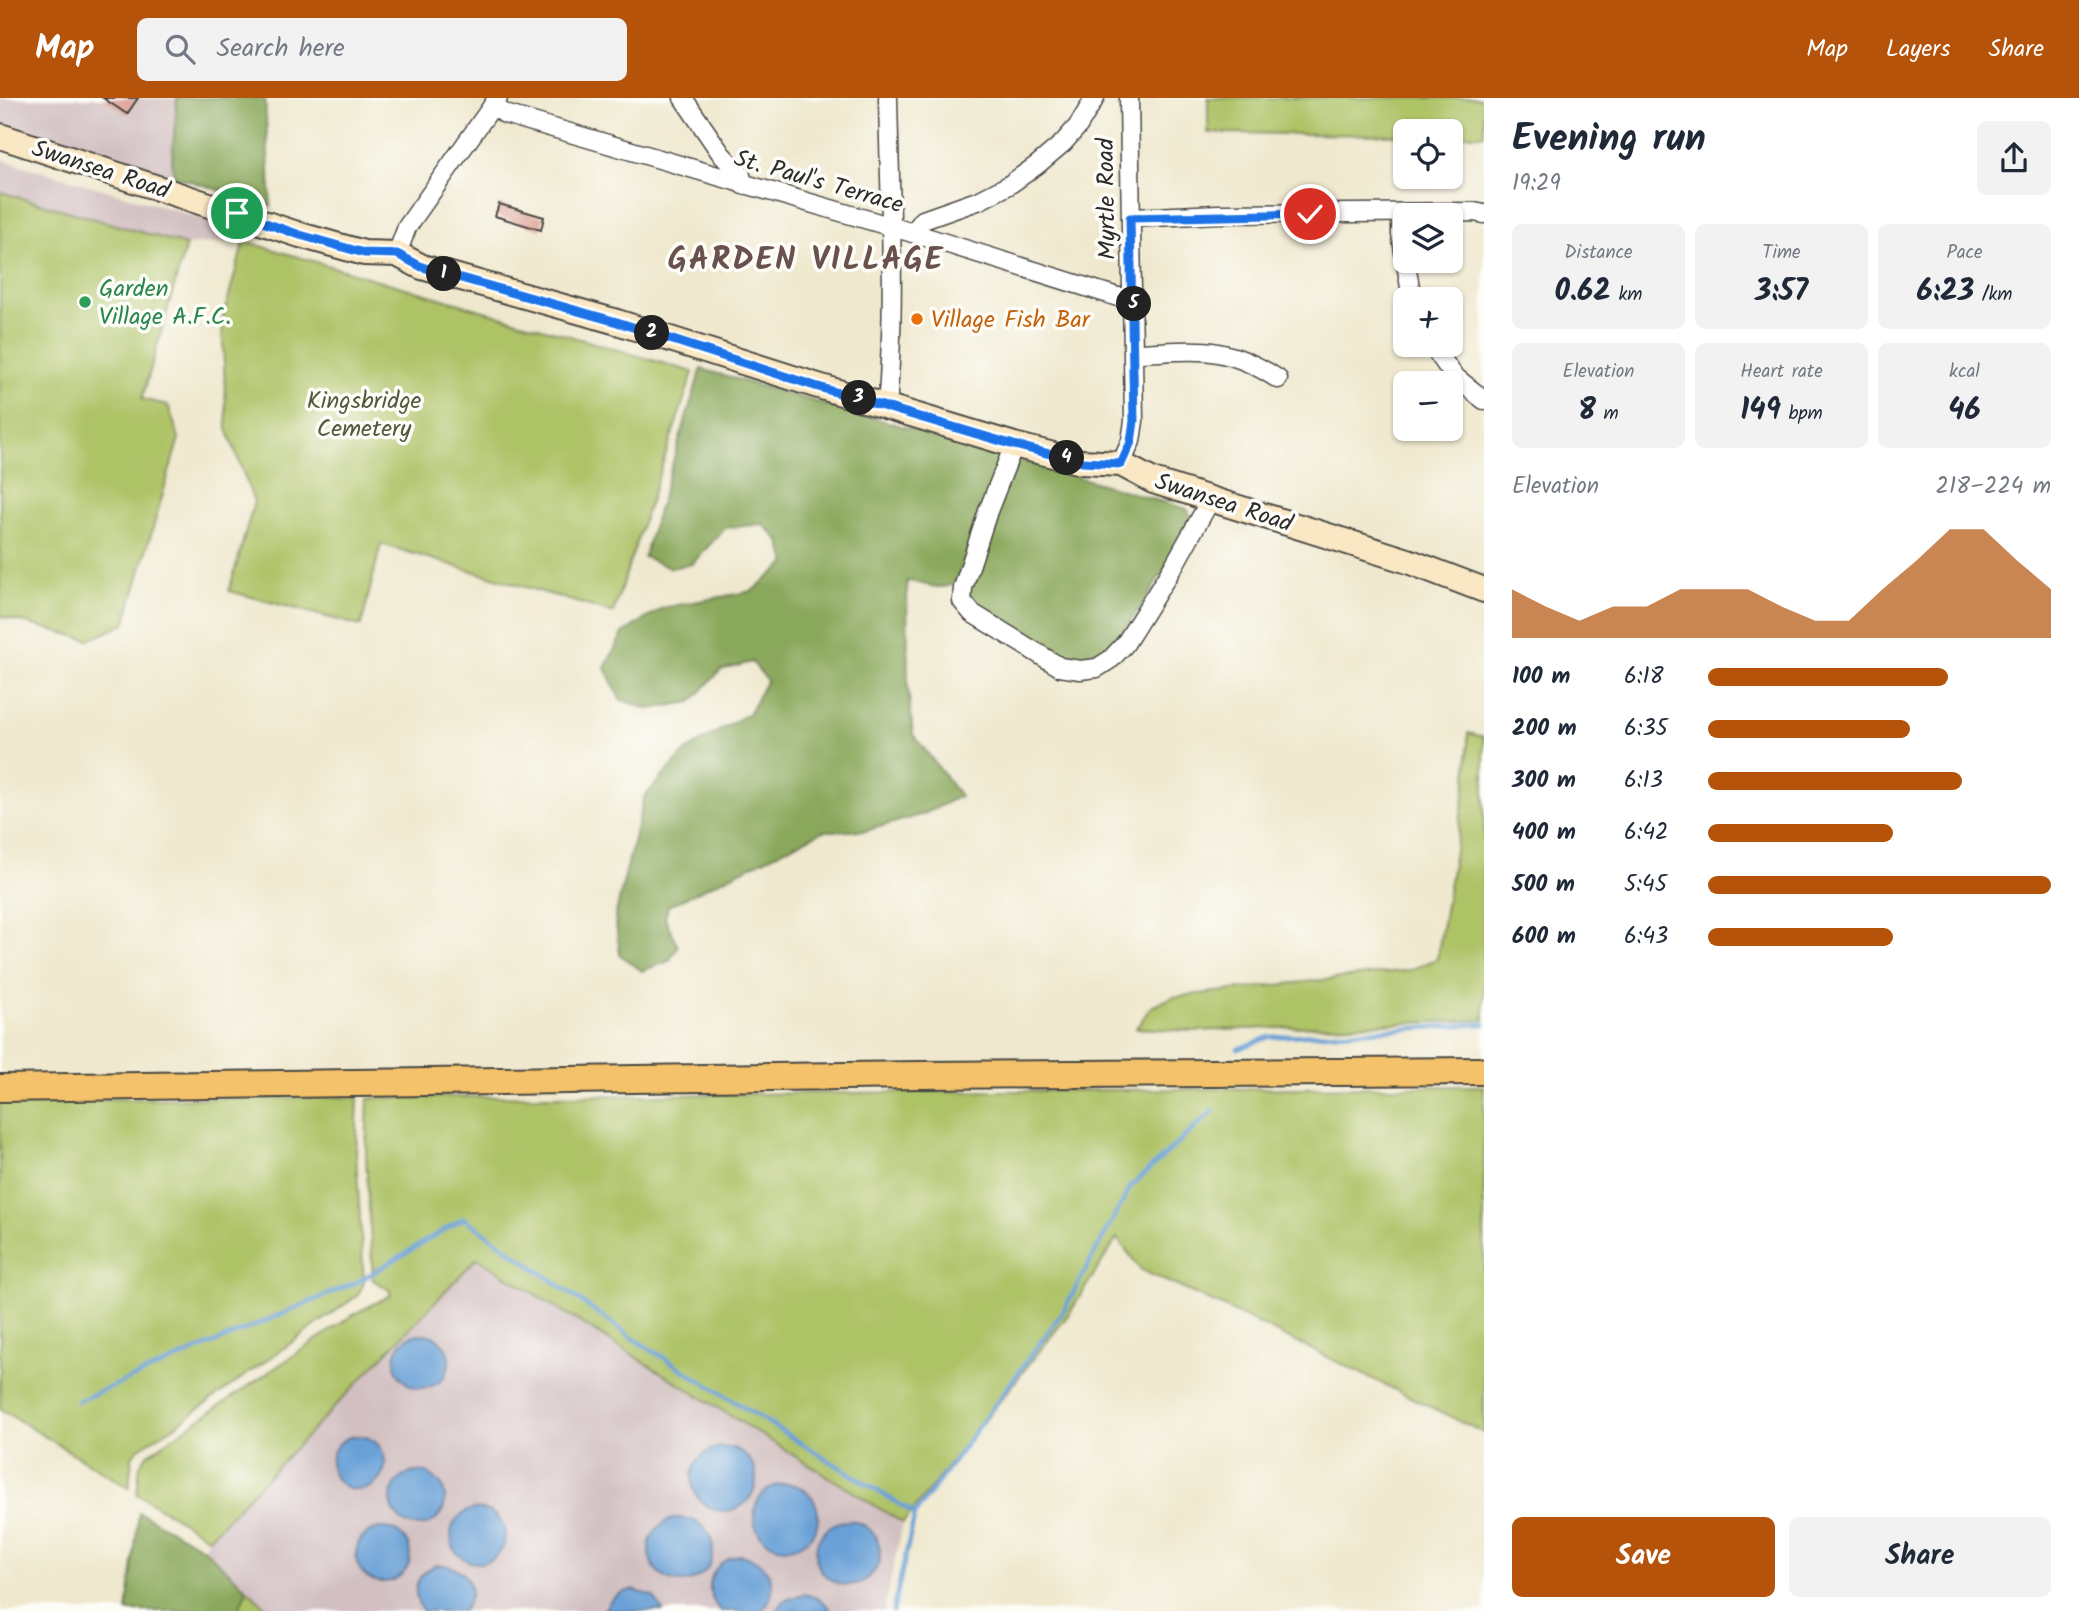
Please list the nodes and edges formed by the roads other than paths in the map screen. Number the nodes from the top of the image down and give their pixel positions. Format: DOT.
graph roads {
  1 [pos="683,98"];
  2 [pos="888,98"];
  3 [pos="1095,98"];
  4 [pos="1129,98"];
  5 [pos="495,102"];
  6 [pos="0,136"];
  7 [pos="743,185"];
  8 [pos="1463,212"];
  9 [pos="1393,213"];
  10 [pos="1484,214"];
  11 [pos="1130,218"];
  12 [pos="891,227"];
  13 [pos="912,233"];
  14 [pos="397,254"];
  15 [pos="1133,297"];
  16 [pos="1135,353"];
  17 [pos="1441,357"];
  18 [pos="1278,379"];
  19 [pos="1484,400"];
  20 [pos="887,406"];
  21 [pos="1014,445"];
  22 [pos="1121,464"];
  23 [pos="1211,499"];
  24 [pos="1484,590"];
  25 [pos="1484,1071"];
  26 [pos="0,1088"];
  1 -- 7 [label="street"];
  2 -- 12 [label="street"];
  3 -- 13 [label="street"];
  4 -- 11 [label="street, Myrtle Road"];
  5 -- 7 [label="street, St. Paul's Terrace"];
  5 -- 14 [label="street"];
  6 -- 14 [label="main road, Swansea Road"];
  7 -- 12 [label="street, St. Paul's Terrace"];
  8 -- 10 [label="street"];
  9 -- 11 [label="street"];
  11 -- 15 [label="street, Myrtle Road"];
  12 -- 13 [label="street, St. Paul's Terrace"];
  12 -- 20 [label="street"];
  13 -- 15 [label="street, St. Paul's Terrace"];
  14 -- 20 [label="main road, Swansea Road"];
  15 -- 16 [label="street, Myrtle Road"];
  16 -- 18 [label="street"];
  16 -- 22 [label="street, Myrtle Road"];
  17 -- 19 [label="street"];
  20 -- 21 [label="main road, Swansea Road"];
  21 -- 22 [label="main road, Swansea Road"];
  21 -- 23 [label="street"];
  22 -- 23 [label="main road, Swansea Road"];
  23 -- 24 [label="main road, Swansea Road"];
  25 -- 26 [label="main road"];
}
